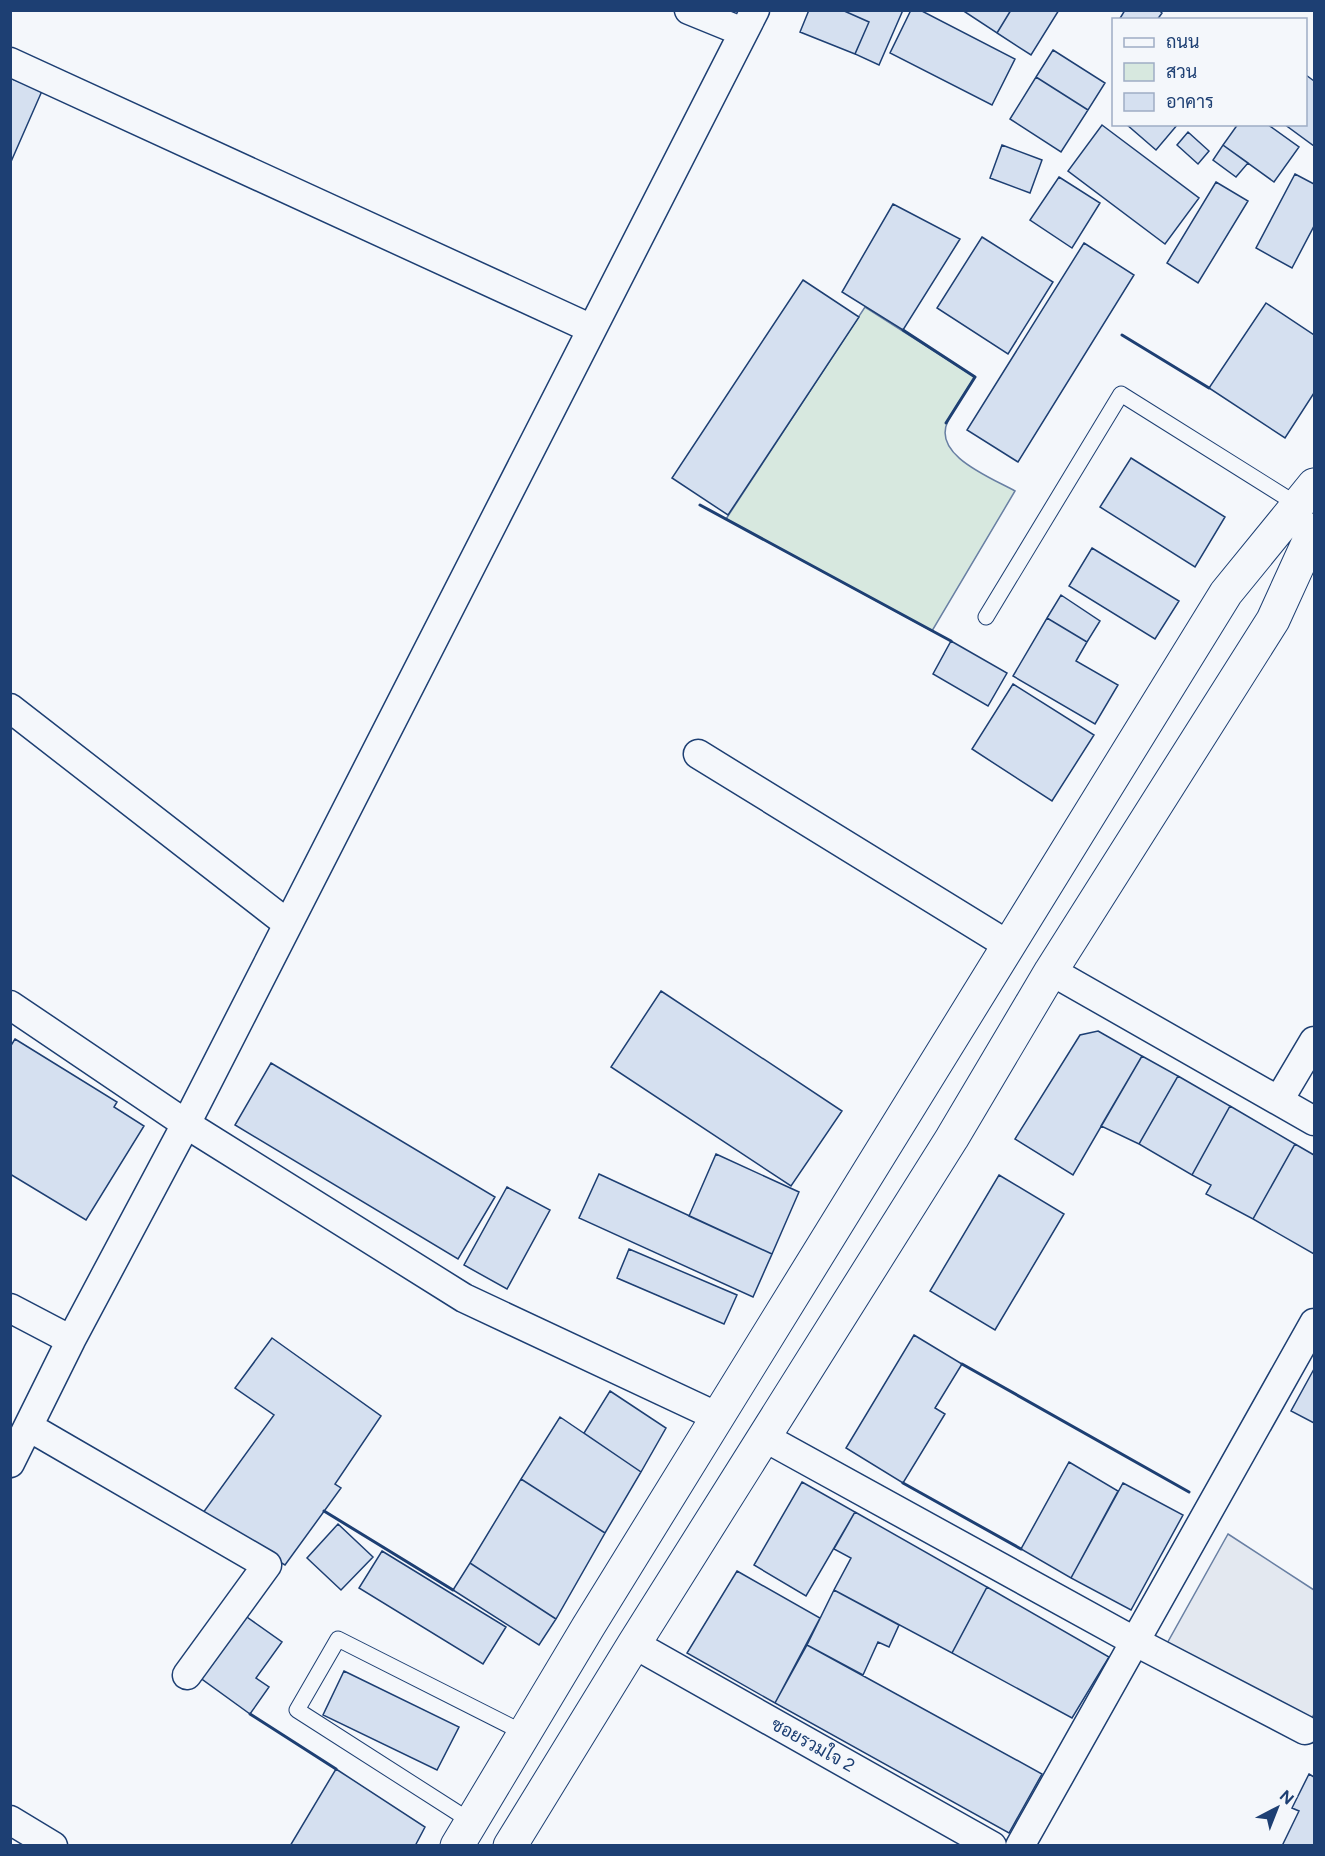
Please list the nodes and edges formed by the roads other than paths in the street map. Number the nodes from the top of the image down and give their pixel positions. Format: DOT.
graph roads {
  1 [pos="688,10"];
  2 [pos="749,21"];
  3 [pos="10,62"];
  4 [pos="592,329"];
  5 [pos="1309,507"];
  6 [pos="986,617"];
  7 [pos="10,708"];
  8 [pos="698,754"];
  9 [pos="288,924"];
  10 [pos="1008,945"];
  11 [pos="1051,971"];
  12 [pos="10,1005"];
  13 [pos="1314,1041"];
  14 [pos="1279,1100"];
  15 [pos="907,1111"];
  16 [pos="1314,1121"];
  17 [pos="186,1124"];
  18 [pos="952,1138"];
  19 [pos="10,1308"];
  20 [pos="1314,1323"];
  21 [pos="71,1340"];
  22 [pos="718,1417"];
  23 [pos="29,1427"];
  24 [pos="764,1437"];
  25 [pos="10,1463"];
  26 [pos="1134,1641"];
  27 [pos="633,1644"];
  28 [pos="187,1675"];
  29 [pos="525,1732"];
  30 [pos="1310,1733"];
  31 [pos="10,1820"];
  32 [pos="464,1834"];
  33 [pos="52,1845"];
  34 [pos="510,1845"];
  35 [pos="992,1845"];
  36 [pos="1020,1845"];
  1 -- 2 [label="street"];
  2 -- 4 [label="street"];
  3 -- 4 [label="street"];
  4 -- 9 [label="street"];
  5 -- 6 [label="lane"];
  5 -- 10 [label="main road"];
  5 -- 11 [label="main road"];
  7 -- 9 [label="street"];
  8 -- 10 [label="street"];
  9 -- 17 [label="street"];
  10 -- 15 [label="main road"];
  11 -- 14 [label="street"];
  11 -- 18 [label="main road"];
  12 -- 17 [label="street"];
  13 -- 14 [label="street"];
  14 -- 16 [label="street"];
  15 -- 18 [label="main road"];
  15 -- 22 [label="main road"];
  17 -- 21 [label="street"];
  17 -- 22 [label="street"];
  18 -- 24 [label="main road"];
  19 -- 21 [label="street"];
  20 -- 26 [label="street"];
  21 -- 23 [label="street"];
  22 -- 29 [label="main road"];
  23 -- 25 [label="street"];
  23 -- 28 [label="street"];
  24 -- 26 [label="street"];
  24 -- 27 [label="main road"];
  26 -- 30 [label="street"];
  26 -- 36 [label="street"];
  27 -- 34 [label="main road"];
  27 -- 35 [label="street, ซอยรวมใจ 2"];
  29 -- 32 [label="main road"];
  29 -- 32 [label="lane"];
  31 -- 33 [label="street"];
}
